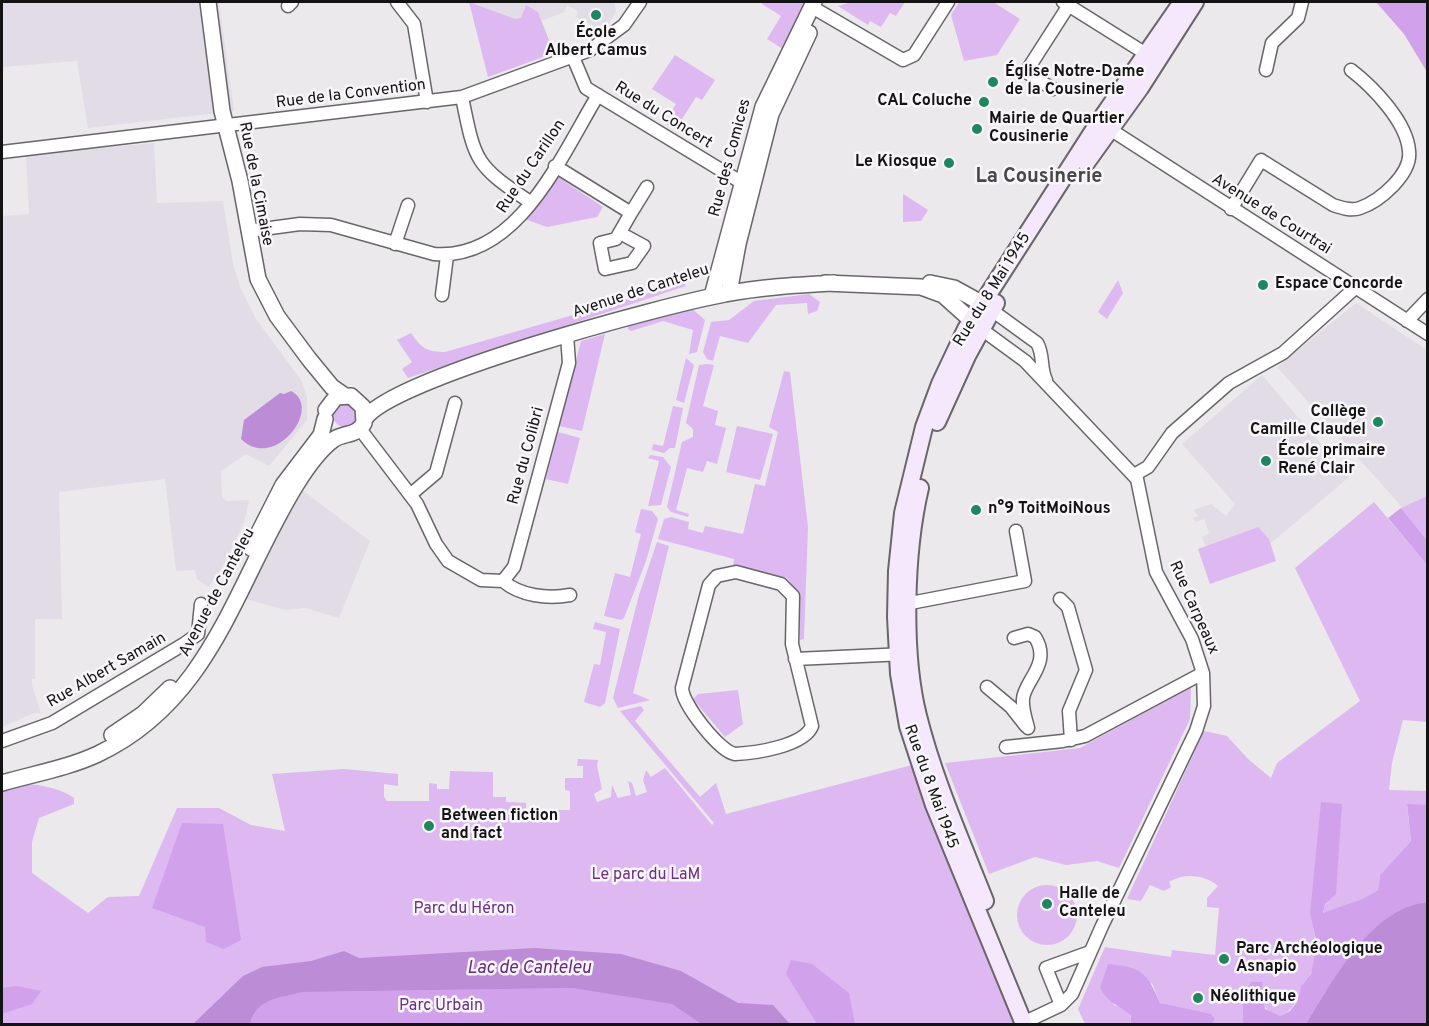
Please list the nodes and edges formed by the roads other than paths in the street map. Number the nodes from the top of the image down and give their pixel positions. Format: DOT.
graph roads {
  1 [pos="208,2"];
  2 [pos="397,2"];
  3 [pos="640,2"];
  4 [pos="948,2"];
  5 [pos="1182,2"];
  6 [pos="1195,2"];
  7 [pos="1302,2"];
  8 [pos="1066,3"];
  9 [pos="814,5"];
  10 [pos="573,57"];
  11 [pos="1151,57"];
  12 [pos="1266,70"];
  13 [pos="1351,70"];
  14 [pos="1053,89"];
  15 [pos="598,95"];
  16 [pos="462,97"];
  17 [pos="427,102"];
  18 [pos="1104,126"];
  19 [pos="225,127"];
  20 [pos="2,152"];
  21 [pos="555,166"];
  22 [pos="747,186"];
  23 [pos="647,187"];
  24 [pos="530,202"];
  25 [pos="408,205"];
  26 [pos="1231,209"];
  27 [pos="631,213"];
  28 [pos="248,231"];
  29 [pos="620,233"];
  30 [pos="395,244"];
  31 [pos="447,256"];
  32 [pos="900,284"];
  33 [pos="730,288"];
  34 [pos="1355,288"];
  35 [pos="713,291"];
  36 [pos="442,295"];
  37 [pos="1428,299"];
  38 [pos="987,307"];
  39 [pos="1407,321"];
  40 [pos="976,325"];
  41 [pos="1428,334"];
  42 [pos="567,335"];
  43 [pos="309,359"];
  44 [pos="461,370"];
  45 [pos="1048,384"];
  46 [pos="349,396"];
  47 [pos="455,403"];
  48 [pos="326,415"];
  49 [pos="362,425"];
  50 [pos="345,435"];
  51 [pos="1134,475"];
  52 [pos="410,495"];
  53 [pos="1016,531"];
  54 [pos="503,581"];
  55 [pos="570,596"];
  56 [pos="1060,599"];
  57 [pos="201,604"];
  58 [pos="902,605"];
  59 [pos="1014,638"];
  60 [pos="904,654"];
  61 [pos="795,659"];
  62 [pos="1203,673"];
  63 [pos="987,687"];
  64 [pos="1028,728"];
  65 [pos="1071,740"];
  66 [pos="2,741"];
  67 [pos="1033,744"];
  68 [pos="1006,747"];
  69 [pos="2,772"];
  70 [pos="2,783"];
  71 [pos="1090,952"];
  72 [pos="1061,1005"];
  73 [pos="1029,1023"];
  1 -- 19 [label="street, Rue de la Cimaise"];
  2 -- 17 [label="street"];
  3 -- 10 [label="street, Rue de la Convention"];
  4 -- 9 [label="street"];
  5 -- 11 [label="main road, Rue du 8 Mai 1945"];
  6 -- 11 [label="main road, Rue du 8 Mai 1945"];
  7 -- 12 [label="street"];
  8 -- 11 [label="street"];
  8 -- 14 [label="street"];
  9 -- 22 [label="street, Rue des Comices"];
  10 -- 15 [label="street, Rue du Concert"];
  10 -- 16 [label="street, Rue de la Convention"];
  11 -- 18 [label="main road, Rue du 8 Mai 1945"];
  13 -- 26 [label="street"];
  15 -- 21 [label="street, Rue du Carillon"];
  15 -- 22 [label="street, Rue du Concert"];
  16 -- 17 [label="street, Rue de la Convention"];
  16 -- 24 [label="street"];
  17 -- 19 [label="street, Rue de la Convention"];
  18 -- 26 [label="street, Avenue de Courtrai"];
  18 -- 38 [label="main road, Rue du 8 Mai 1945"];
  19 -- 20 [label="street, Rue de la Convention"];
  19 -- 28 [label="street, Rue de la Cimaise"];
  21 -- 24 [label="street, Rue du Carillon"];
  21 -- 27 [label="street"];
  22 -- 33 [label="street, Rue des Comices"];
  22 -- 35 [label="street, Rue des Comices"];
  23 -- 27 [label="street"];
  24 -- 31 [label="street, Rue du Carillon"];
  25 -- 30 [label="street"];
  26 -- 34 [label="street, Avenue de Courtrai"];
  27 -- 29 [label="street"];
  28 -- 30 [label="street, Rue du Carillon"];
  28 -- 43 [label="street, Rue de la Cimaise"];
  30 -- 31 [label="street, Rue du Carillon"];
  31 -- 36 [label="street"];
  32 -- 33 [label="street, Avenue de Canteleu"];
  32 -- 38 [label="street, Avenue de Canteleu"];
  32 -- 40 [label="street, Avenue de Canteleu"];
  33 -- 35 [label="street, Avenue de Canteleu"];
  34 -- 39 [label="street, Avenue de Courtrai"];
  34 -- 51 [label="street"];
  35 -- 42 [label="street, Avenue de Canteleu"];
  37 -- 39 [label="street"];
  38 -- 40 [label="main road, Rue du 8 Mai 1945"];
  38 -- 45 [label="street"];
  39 -- 41 [label="street, Avenue de Courtrai"];
  40 -- 45 [label="street"];
  40 -- 58 [label="main road, Rue du 8 Mai 1945"];
  42 -- 44 [label="street, Avenue de Canteleu"];
  42 -- 54 [label="street, Rue du Colibri"];
  43 -- 46 [label="street, Rue de la Cimaise"];
  43 -- 48 [label="street, Rue de la Cimaise"];
  44 -- 46 [label="street, Avenue de Canteleu"];
  44 -- 49 [label="street, Avenue de Canteleu"];
  45 -- 51 [label="street"];
  46 -- 48 [label="street"];
  46 -- 49 [label="street"];
  47 -- 52 [label="street"];
  48 -- 50 [label="street"];
  48 -- 69 [label="street, Avenue de Canteleu"];
  49 -- 50 [label="street"];
  49 -- 52 [label="street"];
  50 -- 70 [label="street, Avenue de Canteleu"];
  51 -- 62 [label="street, Rue Carpeaux"];
  52 -- 54 [label="street"];
  53 -- 58 [label="street"];
  54 -- 55 [label="street"];
  56 -- 65 [label="street"];
  57 -- 66 [label="street, Rue Albert Samain"];
  58 -- 60 [label="main road, Rue du 8 Mai 1945"];
  59 -- 64 [label="street"];
  60 -- 61 [label="street"];
  60 -- 73 [label="main road, Rue du 8 Mai 1945"];
  61 -- 61 [label="street"];
  62 -- 65 [label="street"];
  62 -- 71 [label="street, Rue Carpeaux"];
  63 -- 64 [label="street"];
  64 -- 67 [label="street"];
  65 -- 67 [label="street"];
  67 -- 68 [label="street"];
  71 -- 72 [label="street, Rue Carpeaux"];
  71 -- 72 [label="street"];
  72 -- 73 [label="street"];
}
